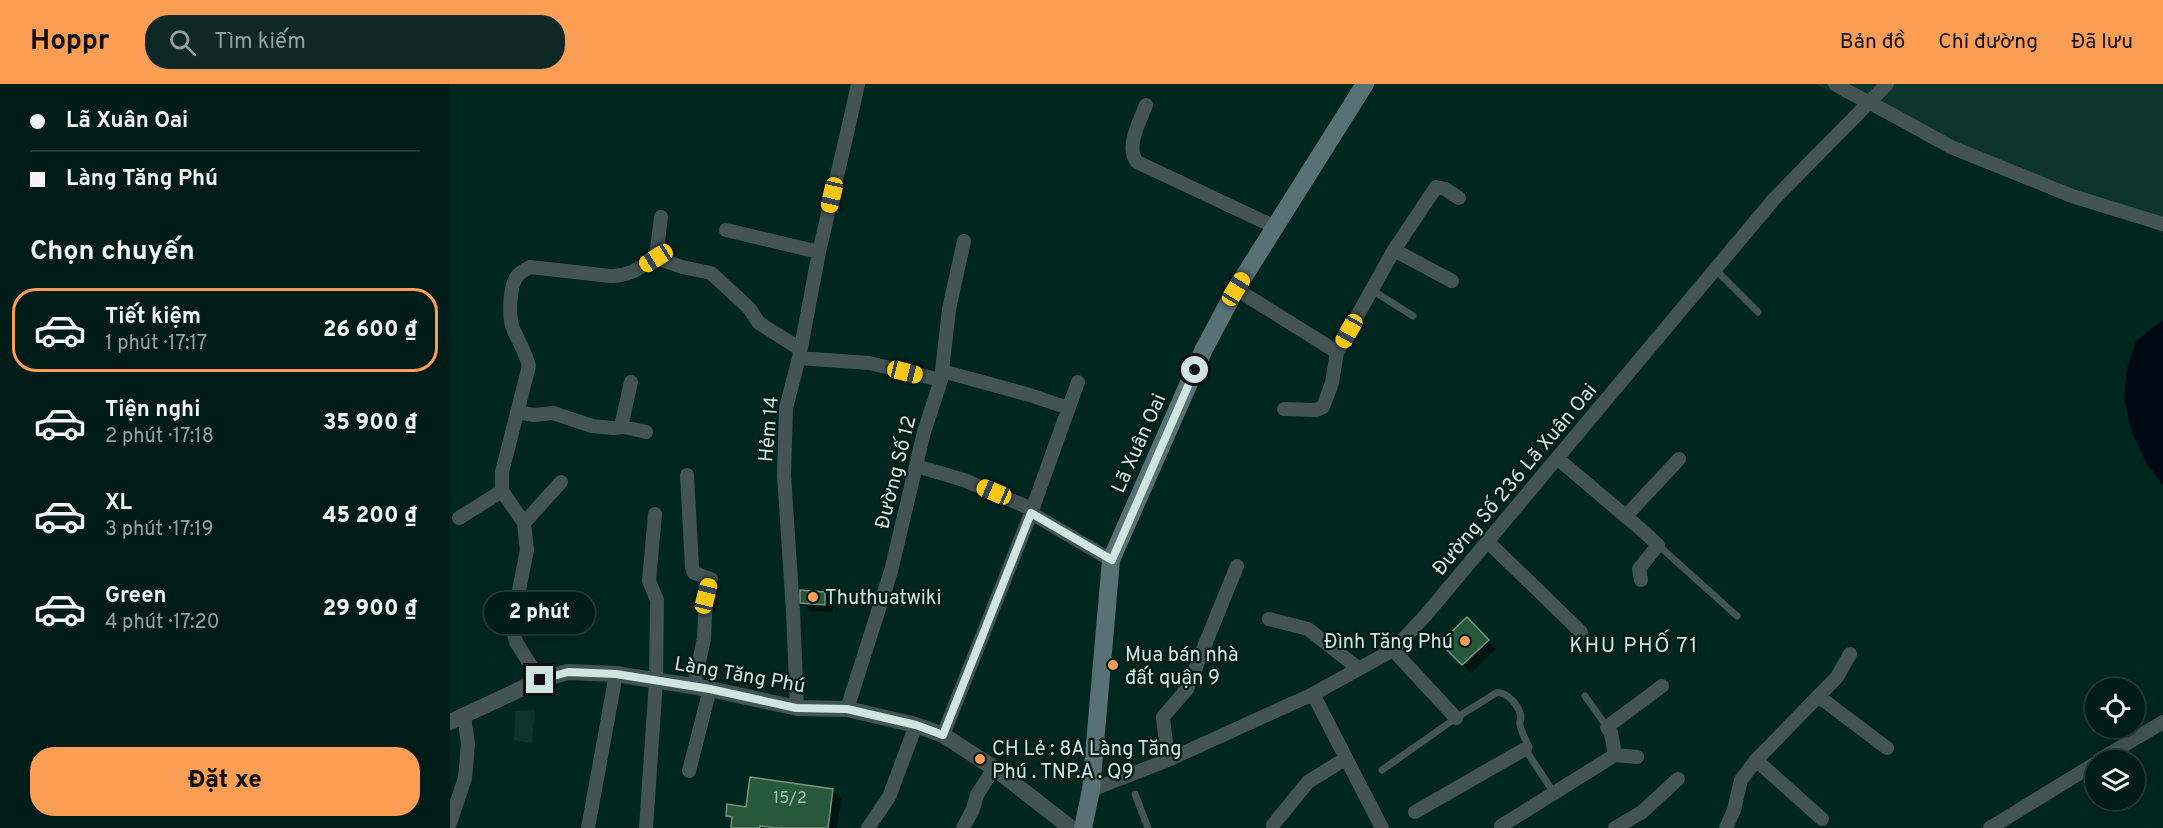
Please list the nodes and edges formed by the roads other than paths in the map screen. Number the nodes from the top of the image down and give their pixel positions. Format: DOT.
graph roads {
  1 [pos="858,84"];
  2 [pos="1365,84"];
  3 [pos="1887,84"];
  4 [pos="1841,88"];
  5 [pos="1146,105"];
  6 [pos="1459,198"];
  7 [pos="661,217"];
  8 [pos="2163,224"];
  9 [pos="1275,227"];
  10 [pos="726,230"];
  11 [pos="964,241"];
  12 [pos="1394,250"];
  13 [pos="819,252"];
  14 [pos="656,258"];
  15 [pos="1715,269"];
  16 [pos="1452,281"];
  17 [pos="1236,289"];
  18 [pos="1372,290"];
  19 [pos="1758,312"];
  20 [pos="1413,316"];
  21 [pos="1337,352"];
  22 [pos="800,353"];
  23 [pos="941,376"];
  24 [pos="632,382"];
  25 [pos="1078,382"];
  26 [pos="1068,408"];
  27 [pos="1284,409"];
  28 [pos="517,412"];
  29 [pos="621,427"];
  30 [pos="646,432"];
  31 [pos="1557,458"];
  32 [pos="1679,459"];
  33 [pos="916,466"];
  34 [pos="687,475"];
  35 [pos="561,482"];
  36 [pos="502,491"];
  37 [pos="1031,511"];
  38 [pos="655,514"];
  39 [pos="1626,516"];
  40 [pos="459,518"];
  41 [pos="524,524"];
  42 [pos="1488,542"];
  43 [pos="1658,545"];
  44 [pos="1112,560"];
  45 [pos="1237,566"];
  46 [pos="1641,580"];
  47 [pos="1737,616"];
  48 [pos="1269,619"];
  49 [pos="1581,632"];
  50 [pos="1393,650"];
  51 [pos="1850,654"];
  52 [pos="1358,668"];
  53 [pos="616,674"];
  54 [pos="540,680"];
  55 [pos="656,681"];
  56 [pos="1662,686"];
  57 [pos="702,688"];
  58 [pos="1312,694"];
  59 [pos="1586,696"];
  60 [pos="1818,696"];
  61 [pos="796,708"];
  62 [pos="847,709"];
  63 [pos="1456,718"];
  64 [pos="454,719"];
  65 [pos="2163,722"];
  66 [pos="916,725"];
  67 [pos="1607,727"];
  68 [pos="943,735"];
  69 [pos="1887,748"];
  70 [pos="1524,749"];
  71 [pos="2117,750"];
  72 [pos="1615,755"];
  73 [pos="1637,757"];
  74 [pos="1345,759"];
  75 [pos="1168,760"];
  76 [pos="1756,760"];
  77 [pos="994,768"];
  78 [pos="1382,770"];
  79 [pos="2085,770"];
  80 [pos="689,771"];
  81 [pos="1678,779"];
  82 [pos="1091,790"];
  83 [pos="1554,793"];
  84 [pos="1135,794"];
  85 [pos="1415,812"];
  86 [pos="1822,819"];
  87 [pos="450,823"];
  88 [pos="1273,825"];
  89 [pos="1501,827"];
  90 [pos="588,828"];
  91 [pos="646,828"];
  92 [pos="868,828"];
  93 [pos="963,828"];
  94 [pos="1071,828"];
  95 [pos="1083,828"];
  96 [pos="1148,828"];
  97 [pos="1382,828"];
  98 [pos="1615,828"];
  99 [pos="1726,828"];
  100 [pos="1990,828"];
  1 -- 13 [label="street, Hẻm 14"];
  2 -- 9 [label="main road, Lã Xuân Oai"];
  3 -- 15 [label="street, Đường Số 236 Lã Xuân Oai"];
  4 -- 8 [label="street, bridge"];
  5 -- 9 [label="street"];
  6 -- 12 [label="street"];
  7 -- 14 [label="street"];
  9 -- 17 [label="main road, Lã Xuân Oai"];
  10 -- 13 [label="street"];
  11 -- 23 [label="street, Đường Số 12"];
  12 -- 16 [label="street"];
  12 -- 18 [label="street"];
  13 -- 22 [label="street, Hẻm 14"];
  14 -- 22 [label="street"];
  14 -- 28 [label="street"];
  15 -- 19 [label="lane"];
  15 -- 31 [label="street, Đường Số 236 Lã Xuân Oai"];
  17 -- 21 [label="street"];
  17 -- 44 [label="main road, Lã Xuân Oai"];
  18 -- 20 [label="lane"];
  18 -- 21 [label="street"];
  21 -- 27 [label="street"];
  22 -- 23 [label="street"];
  22 -- 61 [label="street, Hẻm 14"];
  23 -- 26 [label="street"];
  23 -- 33 [label="street, Đường Số 12"];
  24 -- 29 [label="street"];
  25 -- 26 [label="street"];
  26 -- 37 [label="street"];
  28 -- 29 [label="street"];
  28 -- 36 [label="street"];
  29 -- 30 [label="street"];
  31 -- 39 [label="street"];
  31 -- 42 [label="street, Đường Số 236 Lã Xuân Oai"];
  32 -- 39 [label="street"];
  33 -- 37 [label="street"];
  33 -- 62 [label="street, Đường Số 12"];
  34 -- 57 [label="street"];
  35 -- 41 [label="street"];
  36 -- 40 [label="street"];
  36 -- 41 [label="street"];
  37 -- 44 [label="street"];
  37 -- 68 [label="street"];
  38 -- 55 [label="street"];
  39 -- 43 [label="street"];
  41 -- 54 [label="street"];
  42 -- 49 [label="street"];
  42 -- 50 [label="street, Đường Số 236 Lã Xuân Oai"];
  43 -- 46 [label="street"];
  43 -- 47 [label="lane"];
  44 -- 82 [label="main road, Lã Xuân Oai"];
  45 -- 75 [label="street"];
  48 -- 52 [label="street"];
  50 -- 52 [label="street, Đường Số 236 Lã Xuân Oai"];
  50 -- 63 [label="street"];
  51 -- 60 [label="street"];
  52 -- 58 [label="street, Đường Số 236 Lã Xuân Oai"];
  53 -- 54 [label="street, Làng Tăng Phú"];
  53 -- 55 [label="street, Làng Tăng Phú"];
  53 -- 90 [label="street"];
  54 -- 64 [label="street, Làng Tăng Phú"];
  55 -- 57 [label="street, Làng Tăng Phú"];
  55 -- 91 [label="street"];
  56 -- 67 [label="street"];
  57 -- 61 [label="street, Làng Tăng Phú"];
  57 -- 80 [label="street"];
  58 -- 74 [label="street"];
  58 -- 75 [label="street, Đường Số 236 Lã Xuân Oai"];
  59 -- 67 [label="lane"];
  60 -- 69 [label="street"];
  60 -- 76 [label="street"];
  61 -- 62 [label="street, Làng Tăng Phú"];
  62 -- 66 [label="street, Làng Tăng Phú"];
  63 -- 70 [label="lane"];
  63 -- 78 [label="lane"];
  64 -- 87 [label="street"];
  65 -- 71 [label="street"];
  66 -- 68 [label="street, Làng Tăng Phú"];
  66 -- 92 [label="street"];
  67 -- 72 [label="street"];
  68 -- 77 [label="street, Làng Tăng Phú"];
  70 -- 83 [label="lane"];
  70 -- 85 [label="street"];
  72 -- 73 [label="street"];
  72 -- 83 [label="street"];
  74 -- 88 [label="street"];
  74 -- 97 [label="street"];
  75 -- 82 [label="street, Đường Số 236 Lã Xuân Oai"];
  76 -- 86 [label="street"];
  76 -- 99 [label="street"];
  77 -- 93 [label="street"];
  77 -- 94 [label="street, Làng Tăng Phú"];
  79 -- 100 [label="street"];
  81 -- 98 [label="street"];
  82 -- 95 [label="main road, Lã Xuân Oai"];
  83 -- 89 [label="street"];
  84 -- 96 [label="lane"];
}
